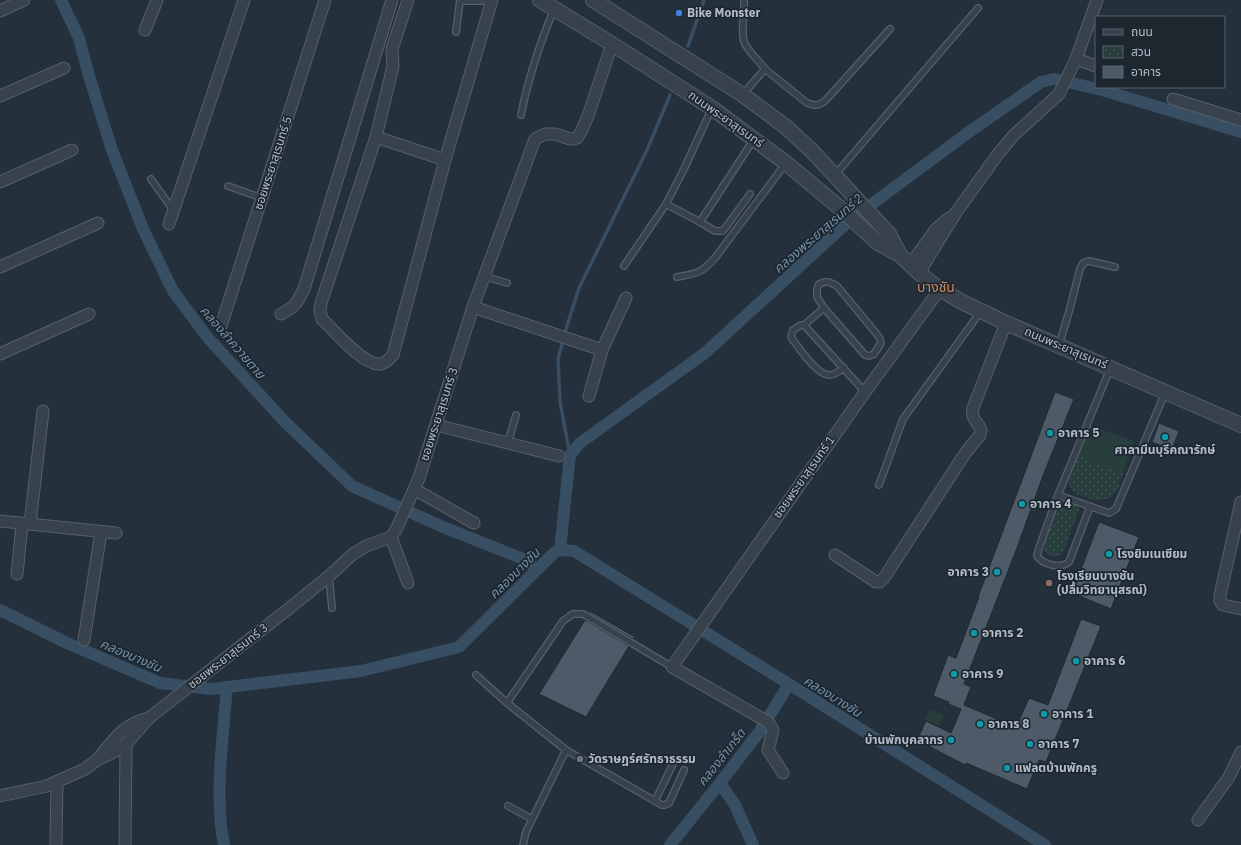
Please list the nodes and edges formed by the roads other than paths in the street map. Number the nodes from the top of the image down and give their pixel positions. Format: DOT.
graph roads {
  1 [pos="24,0"];
  2 [pos="157,0"];
  3 [pos="244,0"];
  4 [pos="325,0"];
  5 [pos="392,0"];
  6 [pos="408,0"];
  7 [pos="492,0"];
  8 [pos="540,0"];
  9 [pos="744,0"];
  10 [pos="1097,0"];
  11 [pos="460,1"];
  12 [pos="602,2"];
  13 [pos="978,8"];
  14 [pos="554,9"];
  15 [pos="0,11"];
  16 [pos="890,29"];
  17 [pos="145,30"];
  18 [pos="456,32"];
  19 [pos="612,44"];
  20 [pos="1076,59"];
  21 [pos="1095,66"];
  22 [pos="64,68"];
  23 [pos="765,69"];
  24 [pos="742,95"];
  25 [pos="0,96"];
  26 [pos="1173,100"];
  27 [pos="712,108"];
  28 [pos="521,115"];
  29 [pos="1241,120"];
  30 [pos="376,137"];
  31 [pos="754,138"];
  32 [pos="72,150"];
  33 [pos="445,160"];
  34 [pos="786,163"];
  35 [pos="835,176"];
  36 [pos="151,179"];
  37 [pos="0,182"];
  38 [pos="228,186"];
  39 [pos="750,194"];
  40 [pos="262,198"];
  41 [pos="666,204"];
  42 [pos="173,210"];
  43 [pos="700,222"];
  44 [pos="98,223"];
  45 [pos="169,224"];
  46 [pos="910,264"];
  47 [pos="624,266"];
  48 [pos="0,267"];
  49 [pos="1115,267"];
  50 [pos="484,276"];
  51 [pos="677,277"];
  52 [pos="507,283"];
  53 [pos="940,289"];
  54 [pos="626,298"];
  55 [pos="473,307"];
  56 [pos="824,308"];
  57 [pos="981,311"];
  58 [pos="89,314"];
  59 [pos="281,314"];
  60 [pos="1006,323"];
  61 [pos="804,325"];
  62 [pos="221,326"];
  63 [pos="1059,345"];
  64 [pos="602,350"];
  65 [pos="0,354"];
  66 [pos="1111,367"];
  67 [pos="844,368"];
  68 [pos="865,392"];
  69 [pos="1166,392"];
  70 [pos="589,396"];
  71 [pos="43,411"];
  72 [pos="516,415"];
  73 [pos="436,425"];
  74 [pos="1241,425"];
  75 [pos="508,443"];
  76 [pos="559,456"];
  77 [pos="879,485"];
  78 [pos="413,492"];
  79 [pos="1058,495"];
  80 [pos="1241,502"];
  81 [pos="1090,507"];
  82 [pos="0,521"];
  83 [pos="474,523"];
  84 [pos="26,524"];
  85 [pos="101,532"];
  86 [pos="116,533"];
  87 [pos="394,533"];
  88 [pos="835,555"];
  89 [pos="17,574"];
  90 [pos="329,576"];
  91 [pos="408,583"];
  92 [pos="332,608"];
  93 [pos="1241,609"];
  94 [pos="84,640"];
  95 [pos="672,667"];
  96 [pos="476,675"];
  97 [pos="507,703"];
  98 [pos="149,718"];
  99 [pos="126,744"];
  100 [pos="566,750"];
  101 [pos="1241,752"];
  102 [pos="97,760"];
  103 [pos="673,764"];
  104 [pos="684,770"];
  105 [pos="783,773"];
  106 [pos="57,781"];
  107 [pos="0,796"];
  108 [pos="655,802"];
  109 [pos="508,806"];
  110 [pos="532,819"];
  111 [pos="1198,820"];
  112 [pos="56,845"];
  113 [pos="125,845"];
  114 [pos="523,845"];
  1 -- 15 [label="street"];
  2 -- 17 [label="street"];
  3 -- 42 [label="street"];
  4 -- 40 [label="street, ซอยพระยาสุเรนทร์ 5"];
  5 -- 59 [label="street"];
  6 -- 30 [label="street"];
  7 -- 11 [label="lane"];
  7 -- 33 [label="street"];
  8 -- 14 [label="street, ถนนพระยาสุเรนทร์"];
  9 -- 23 [label="lane"];
  10 -- 20 [label="street"];
  11 -- 18 [label="lane"];
  12 -- 24 [label="street, ถนนพระยาสุเรนทร์"];
  13 -- 35 [label="lane"];
  14 -- 19 [label="street, ถนนพระยาสุเรนทร์"];
  14 -- 28 [label="lane"];
  16 -- 23 [label="lane"];
  19 -- 27 [label="street, ถนนพระยาสุเรนทร์"];
  19 -- 50 [label="street, ซอยพระยาสุเรนทร์ 3"];
  20 -- 21 [label="street"];
  20 -- 46 [label="street"];
  22 -- 25 [label="street"];
  23 -- 24 [label="lane"];
  24 -- 35 [label="street, ถนนพระยาสุเรนทร์"];
  26 -- 29 [label="street"];
  27 -- 31 [label="street, ถนนพระยาสุเรนทร์"];
  27 -- 41 [label="lane"];
  30 -- 33 [label="street"];
  30 -- 33 [label="street"];
  31 -- 34 [label="street, ถนนพระยาสุเรนทร์"];
  31 -- 43 [label="lane"];
  32 -- 37 [label="street"];
  34 -- 46 [label="street, ถนนพระยาสุเรนทร์"];
  34 -- 51 [label="lane"];
  35 -- 46 [label="street, ถนนพระยาสุเรนทร์"];
  36 -- 42 [label="lane"];
  38 -- 40 [label="lane"];
  39 -- 43 [label="lane"];
  40 -- 62 [label="street, ซอยพระยาสุเรนทร์ 5"];
  41 -- 43 [label="lane"];
  41 -- 47 [label="lane"];
  42 -- 45 [label="street"];
  44 -- 48 [label="street"];
  46 -- 53 [label="street, ถนนพระยาสุเรนทร์"];
  49 -- 63 [label="lane"];
  50 -- 52 [label="lane"];
  50 -- 55 [label="street, ซอยพระยาสุเรนทร์ 3"];
  53 -- 57 [label="street, ถนนพระยาสุเรนทร์"];
  53 -- 68 [label="street, ซอยพระยาสุเรนทร์ 1"];
  54 -- 64 [label="street"];
  55 -- 64 [label="street"];
  55 -- 73 [label="street, ซอยพระยาสุเรนทร์ 3"];
  56 -- 56 [label="lane"];
  56 -- 61 [label="lane"];
  57 -- 60 [label="street, ถนนพระยาสุเรนทร์"];
  57 -- 77 [label="lane"];
  58 -- 65 [label="street"];
  60 -- 63 [label="street, ถนนพระยาสุเรนทร์"];
  60 -- 88 [label="street"];
  61 -- 67 [label="lane"];
  61 -- 67 [label="lane"];
  63 -- 66 [label="street, ถนนพระยาสุเรนทร์"];
  64 -- 70 [label="street"];
  66 -- 69 [label="street, ถนนพระยาสุเรนทร์"];
  66 -- 79 [label="lane"];
  67 -- 68 [label="lane"];
  68 -- 95 [label="street, ซอยพระยาสุเรนทร์ 1"];
  69 -- 74 [label="street, ถนนพระยาสุเรนทร์"];
  69 -- 81 [label="lane"];
  71 -- 84 [label="street"];
  72 -- 75 [label="lane"];
  73 -- 75 [label="street"];
  73 -- 78 [label="street, ซอยพระยาสุเรนทร์ 3"];
  75 -- 76 [label="street"];
  78 -- 83 [label="street"];
  78 -- 87 [label="street, ซอยพระยาสุเรนทร์ 3"];
  79 -- 81 [label="lane"];
  79 -- 81 [label="lane"];
  80 -- 93 [label="street"];
  82 -- 84 [label="street"];
  84 -- 85 [label="street"];
  84 -- 89 [label="street"];
  85 -- 86 [label="street"];
  85 -- 94 [label="street"];
  87 -- 90 [label="street, ซอยพระยาสุเรนทร์ 3"];
  87 -- 91 [label="street"];
  90 -- 92 [label="lane"];
  90 -- 98 [label="street, ซอยพระยาสุเรนทร์ 3"];
  95 -- 97 [label="lane"];
  95 -- 105 [label="street"];
  96 -- 97 [label="lane"];
  97 -- 100 [label="lane"];
  98 -- 99 [label="street"];
  98 -- 102 [label="street"];
  99 -- 102 [label="street"];
  99 -- 113 [label="street"];
  100 -- 108 [label="lane"];
  100 -- 110 [label="lane"];
  101 -- 111 [label="street"];
  102 -- 106 [label="street"];
  103 -- 108 [label="lane"];
  104 -- 108 [label="lane"];
  106 -- 107 [label="street"];
  106 -- 112 [label="street"];
  109 -- 110 [label="lane"];
  110 -- 114 [label="lane"];
}
